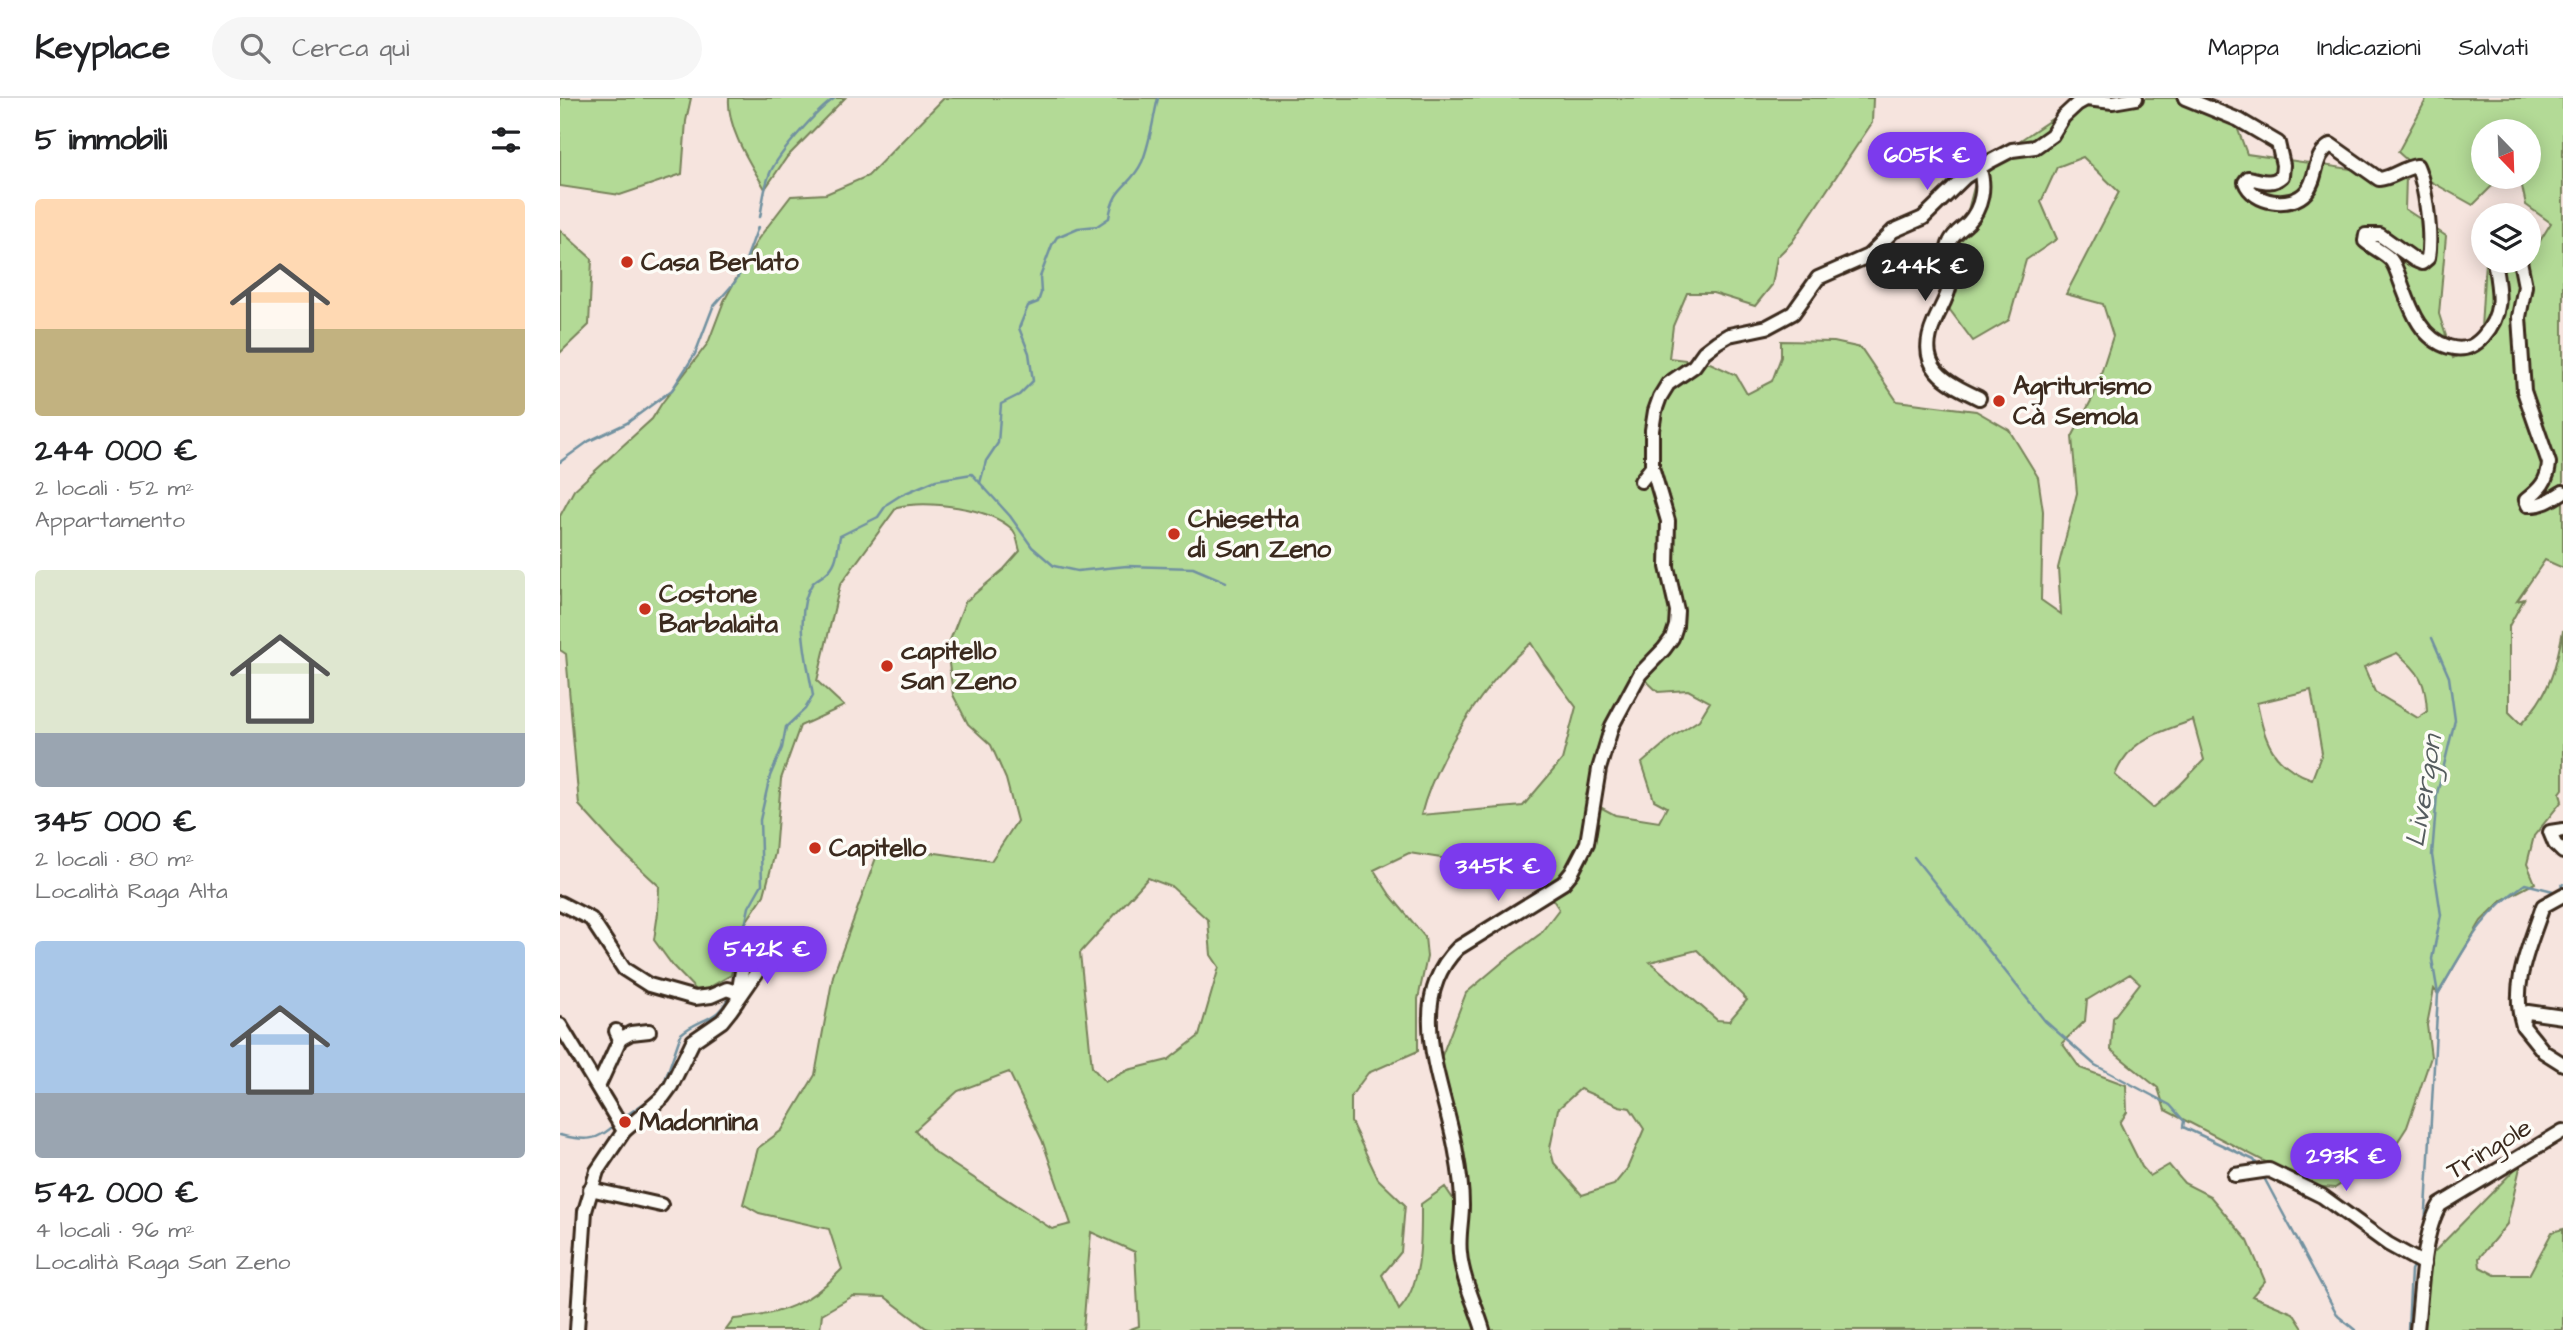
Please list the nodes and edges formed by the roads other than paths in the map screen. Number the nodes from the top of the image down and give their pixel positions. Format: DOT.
graph roads {
  1 [pos="2136,98"];
  2 [pos="2185,98"];
  3 [pos="1979,168"];
  4 [pos="2496,273"];
  5 [pos="2522,273"];
  6 [pos="1979,398"];
  7 [pos="1652,467"];
  8 [pos="1641,481"];
  9 [pos="2563,492"];
  10 [pos="2563,830"];
  11 [pos="2563,852"];
  12 [pos="2563,895"];
  13 [pos="560,903"];
  14 [pos="779,948"];
  15 [pos="745,953"];
  16 [pos="734,994"];
  17 [pos="2563,1017"];
  18 [pos="560,1025"];
  19 [pos="2523,1026"];
  20 [pos="649,1031"];
  21 [pos="2563,1064"];
  22 [pos="598,1087"];
  23 [pos="621,1124"];
  24 [pos="2563,1130"];
  25 [pos="2235,1175"];
  26 [pos="590,1189"];
  27 [pos="661,1205"];
  28 [pos="2419,1261"];
  29 [pos="577,1330"];
  30 [pos="1483,1330"];
  31 [pos="2417,1330"];
  1 -- 3 [label="street"];
  2 -- 4 [label="street"];
  3 -- 6 [label="street"];
  3 -- 7 [label="street"];
  5 -- 9 [label="street"];
  7 -- 8 [label="street"];
  7 -- 30 [label="street"];
  10 -- 11 [label="street"];
  12 -- 19 [label="street"];
  13 -- 16 [label="street"];
  14 -- 16 [label="street"];
  15 -- 16 [label="street"];
  16 -- 23 [label="street"];
  17 -- 19 [label="street"];
  18 -- 22 [label="street"];
  19 -- 21 [label="street"];
  20 -- 22 [label="street"];
  22 -- 23 [label="street"];
  23 -- 26 [label="street"];
  24 -- 28 [label="street, Tringole"];
  25 -- 28 [label="street"];
  26 -- 27 [label="street"];
  26 -- 29 [label="street"];
  28 -- 31 [label="street, Tringole"];
}
